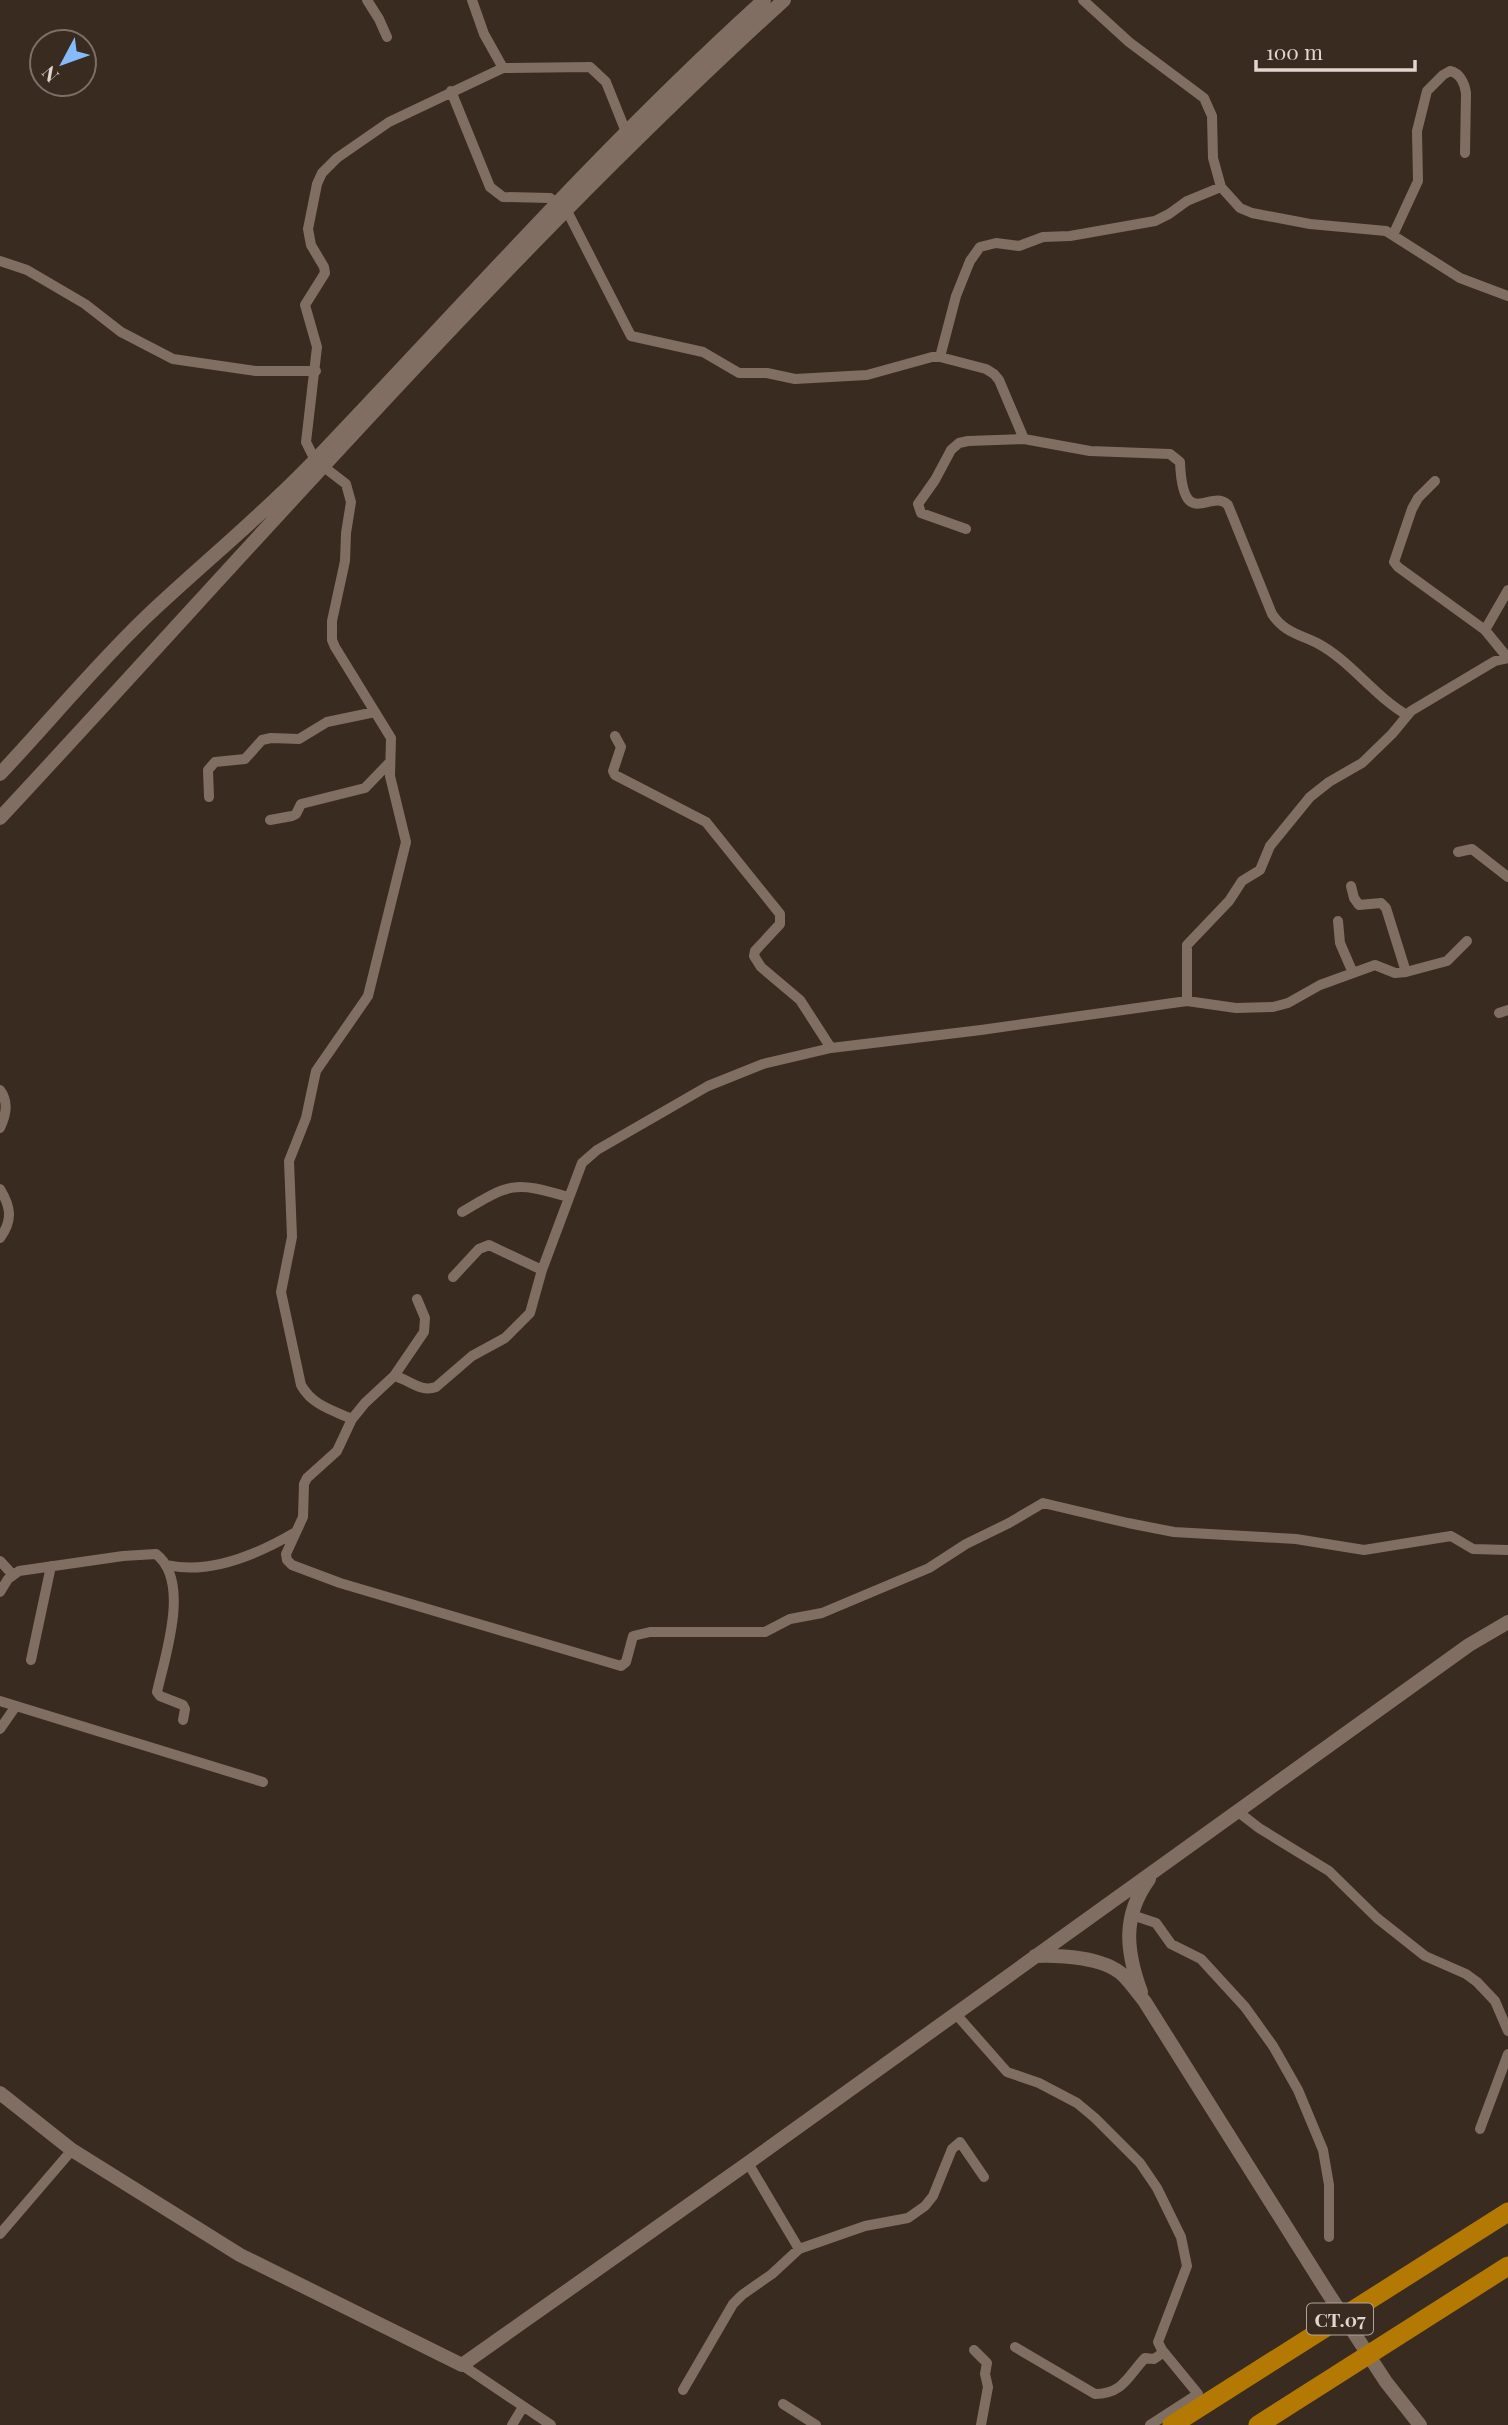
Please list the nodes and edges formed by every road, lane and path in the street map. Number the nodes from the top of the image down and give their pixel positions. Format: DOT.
graph roads {
  1 [pos="367,0"];
  2 [pos="472,0"];
  3 [pos="764,0"];
  4 [pos="784,0"];
  5 [pos="1083,0"];
  6 [pos="387,37"];
  7 [pos="503,68"];
  8 [pos="451,91"];
  9 [pos="626,132"];
  10 [pos="1465,153"];
  11 [pos="1221,187"];
  12 [pos="562,207"];
  13 [pos="1394,235"];
  14 [pos="0,261"];
  15 [pos="1508,296"];
  16 [pos="940,357"];
  17 [pos="316,371"];
  18 [pos="1024,439"];
  19 [pos="319,463"];
  20 [pos="1435,481"];
  21 [pos="966,529"];
  22 [pos="1508,590"];
  23 [pos="1485,630"];
  24 [pos="1507,657"];
  25 [pos="375,712"];
  26 [pos="1407,715"];
  27 [pos="615,736"];
  28 [pos="390,762"];
  29 [pos="0,774"];
  30 [pos="209,797"];
  31 [pos="0,818"];
  32 [pos="270,820"];
  33 [pos="1458,852"];
  34 [pos="1508,877"];
  35 [pos="1351,886"];
  36 [pos="1338,921"];
  37 [pos="1467,941"];
  38 [pos="1405,972"];
  39 [pos="1353,973"];
  40 [pos="1187,1001"];
  41 [pos="831,1048"];
  42 [pos="0,1090"];
  43 [pos="0,1128"];
  44 [pos="0,1189"];
  45 [pos="568,1197"];
  46 [pos="462,1212"];
  47 [pos="0,1238"];
  48 [pos="542,1270"];
  49 [pos="453,1277"];
  50 [pos="417,1299"];
  51 [pos="394,1376"];
  52 [pos="352,1419"];
  53 [pos="294,1533"];
  54 [pos="1508,1550"];
  55 [pos="0,1561"];
  56 [pos="167,1565"];
  57 [pos="51,1566"];
  58 [pos="12,1574"];
  59 [pos="0,1592"];
  60 [pos="1508,1622"];
  61 [pos="31,1660"];
  62 [pos="0,1700"];
  63 [pos="16,1706"];
  64 [pos="183,1720"];
  65 [pos="0,1729"];
  66 [pos="263,1782"];
  67 [pos="1237,1811"];
  68 [pos="1156,1869"];
  69 [pos="1132,1914"];
  70 [pos="1035,1956"];
  71 [pos="1145,2002"];
  72 [pos="955,2013"];
  73 [pos="1508,2031"];
  74 [pos="1507,2059"];
  75 [pos="0,2092"];
  76 [pos="1480,2129"];
  77 [pos="72,2150"];
  78 [pos="748,2164"];
  79 [pos="984,2177"];
  80 [pos="1508,2212"];
  81 [pos="0,2234"];
  82 [pos="1329,2237"];
  83 [pos="799,2249"];
  84 [pos="1508,2266"];
  85 [pos="1016,2347"];
  86 [pos="974,2350"];
  87 [pos="1164,2352"];
  88 [pos="462,2365"];
  89 [pos="683,2390"];
  90 [pos="783,2404"];
  91 [pos="523,2407"];
  92 [pos="512,2425"];
  93 [pos="551,2425"];
  94 [pos="816,2425"];
  95 [pos="981,2425"];
  96 [pos="1150,2425"];
  97 [pos="1172,2425"];
  98 [pos="1258,2425"];
  99 [pos="1420,2425"];
  1 -- 6 [label="street"];
  2 -- 7 [label="street"];
  3 -- 9 [label="street"];
  4 -- 12 [label="street"];
  5 -- 11 [label="street"];
  7 -- 8 [label="street"];
  7 -- 9 [label="street"];
  8 -- 12 [label="street"];
  8 -- 17 [label="street"];
  9 -- 12 [label="street"];
  10 -- 13 [label="street"];
  11 -- 13 [label="street"];
  11 -- 16 [label="street"];
  12 -- 16 [label="street"];
  12 -- 19 [label="street"];
  13 -- 15 [label="street"];
  14 -- 17 [label="street"];
  16 -- 18 [label="street"];
  17 -- 19 [label="street"];
  18 -- 21 [label="street"];
  18 -- 26 [label="street"];
  19 -- 25 [label="street"];
  19 -- 29 [label="street"];
  19 -- 31 [label="street"];
  20 -- 23 [label="street"];
  22 -- 23 [label="street"];
  23 -- 24 [label="street"];
  24 -- 26 [label="street"];
  25 -- 28 [label="street"];
  25 -- 30 [label="street"];
  26 -- 40 [label="street"];
  27 -- 41 [label="street"];
  28 -- 32 [label="street"];
  28 -- 52 [label="street"];
  33 -- 34 [label="street"];
  35 -- 38 [label="street"];
  36 -- 39 [label="street"];
  37 -- 38 [label="street"];
  38 -- 39 [label="street"];
  39 -- 40 [label="street"];
  40 -- 41 [label="street"];
  41 -- 45 [label="street"];
  42 -- 43 [label="street"];
  44 -- 47 [label="street"];
  45 -- 46 [label="street"];
  45 -- 48 [label="street"];
  48 -- 49 [label="street"];
  48 -- 51 [label="street"];
  50 -- 51 [label="street"];
  51 -- 52 [label="street"];
  52 -- 53 [label="street"];
  53 -- 54 [label="street"];
  53 -- 56 [label="street"];
  55 -- 58 [label="street"];
  56 -- 57 [label="street"];
  56 -- 64 [label="street"];
  57 -- 58 [label="street"];
  57 -- 61 [label="street"];
  58 -- 59 [label="street"];
  60 -- 67 [label="street"];
  62 -- 63 [label="street"];
  63 -- 65 [label="street"];
  63 -- 66 [label="street"];
  67 -- 68 [label="street"];
  67 -- 73 [label="street"];
  68 -- 69 [label="street"];
  68 -- 70 [label="street"];
  69 -- 71 [label="street"];
  69 -- 82 [label="street"];
  70 -- 71 [label="street"];
  70 -- 72 [label="street"];
  71 -- 99 [label="street"];
  72 -- 78 [label="street"];
  72 -- 87 [label="street"];
  74 -- 76 [label="street"];
  75 -- 77 [label="street"];
  77 -- 81 [label="street"];
  77 -- 88 [label="street"];
  78 -- 83 [label="street"];
  78 -- 88 [label="street"];
  79 -- 83 [label="street"];
  80 -- 97 [label="highway, CT.07"];
  83 -- 89 [label="street"];
  84 -- 98 [label="highway, CT.07"];
  85 -- 87 [label="street"];
  86 -- 95 [label="street"];
  87 -- 96 [label="street"];
  88 -- 91 [label="street"];
  90 -- 94 [label="street"];
  91 -- 92 [label="street"];
  91 -- 93 [label="street"];
}
